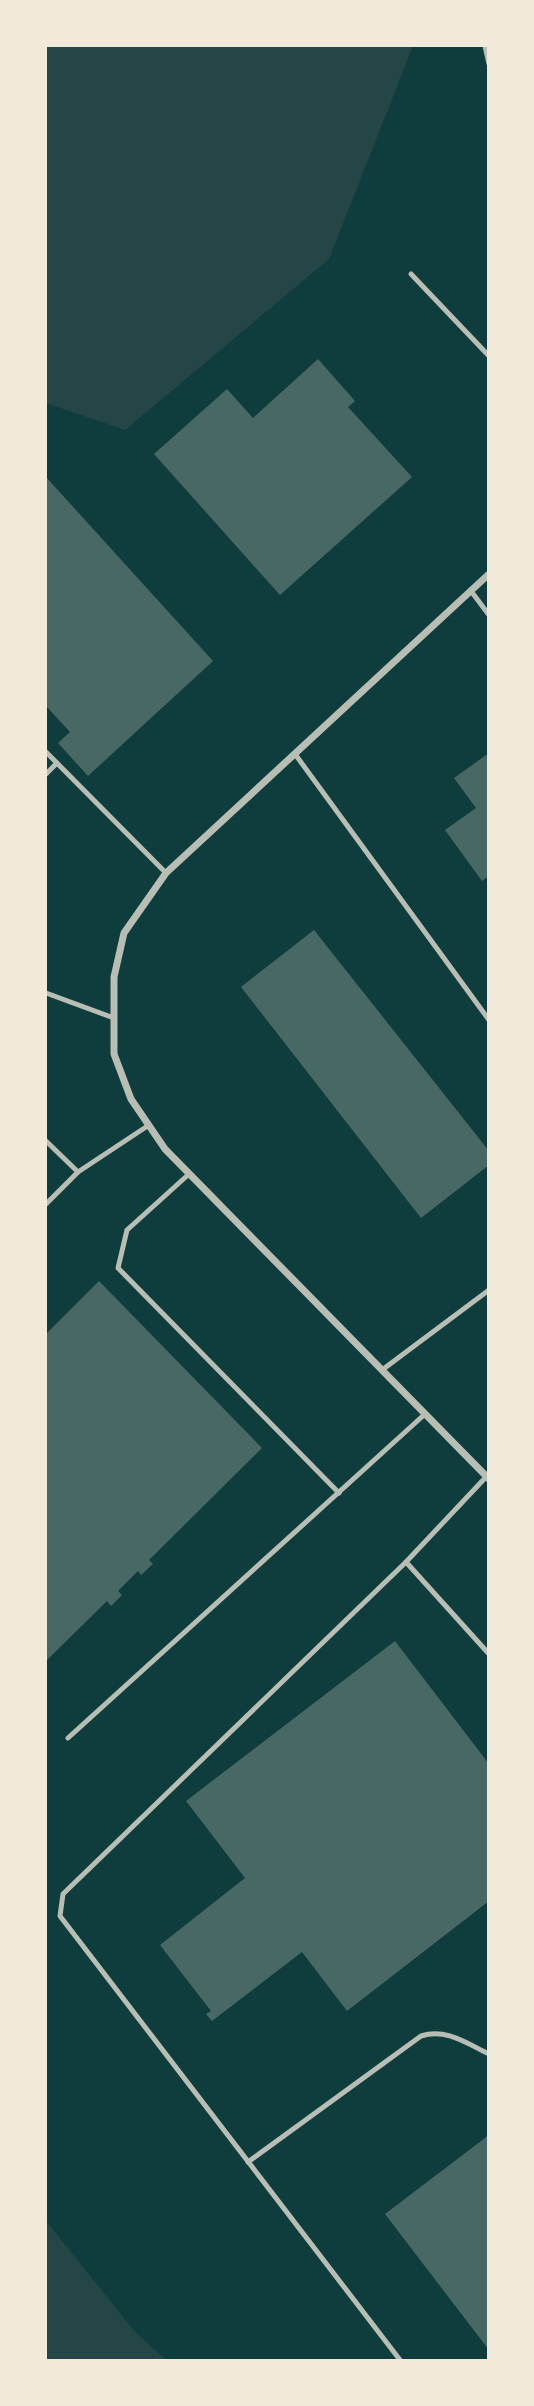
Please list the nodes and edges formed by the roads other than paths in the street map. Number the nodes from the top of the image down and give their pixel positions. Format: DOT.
graph roads {
  1 [pos="485,46"];
  2 [pos="488,64"];
  3 [pos="411,274"];
  4 [pos="487,352"];
  5 [pos="488,574"];
  6 [pos="471,591"];
  7 [pos="488,615"];
  8 [pos="46,752"];
  9 [pos="295,754"];
  10 [pos="57,763"];
  11 [pos="46,774"];
  12 [pos="166,873"];
  13 [pos="46,993"];
  14 [pos="114,1018"];
  15 [pos="488,1020"];
  16 [pos="149,1125"];
  17 [pos="46,1141"];
  18 [pos="78,1172"];
  19 [pos="189,1174"];
  20 [pos="46,1204"];
  21 [pos="488,1290"];
  22 [pos="382,1370"];
  23 [pos="425,1414"];
  24 [pos="487,1478"];
  25 [pos="339,1493"];
  26 [pos="406,1562"];
  27 [pos="488,1654"];
  28 [pos="68,1738"];
  29 [pos="488,2054"];
  30 [pos="248,2162"];
  31 [pos="400,2361"];
  1 -- 2 [label="lane"];
  3 -- 4 [label="lane"];
  5 -- 6 [label="street"];
  6 -- 7 [label="lane"];
  6 -- 9 [label="street"];
  8 -- 10 [label="lane"];
  9 -- 12 [label="street"];
  9 -- 15 [label="lane"];
  10 -- 11 [label="lane"];
  10 -- 12 [label="lane"];
  12 -- 14 [label="street"];
  13 -- 14 [label="lane"];
  14 -- 16 [label="street"];
  16 -- 18 [label="lane"];
  16 -- 19 [label="street"];
  17 -- 18 [label="lane"];
  18 -- 20 [label="lane"];
  19 -- 22 [label="street"];
  19 -- 25 [label="lane"];
  21 -- 22 [label="lane"];
  22 -- 23 [label="street"];
  23 -- 24 [label="street"];
  23 -- 25 [label="lane"];
  24 -- 26 [label="lane"];
  25 -- 28 [label="lane"];
  26 -- 27 [label="lane"];
  26 -- 30 [label="lane"];
  29 -- 30 [label="lane"];
  30 -- 31 [label="lane"];
}
